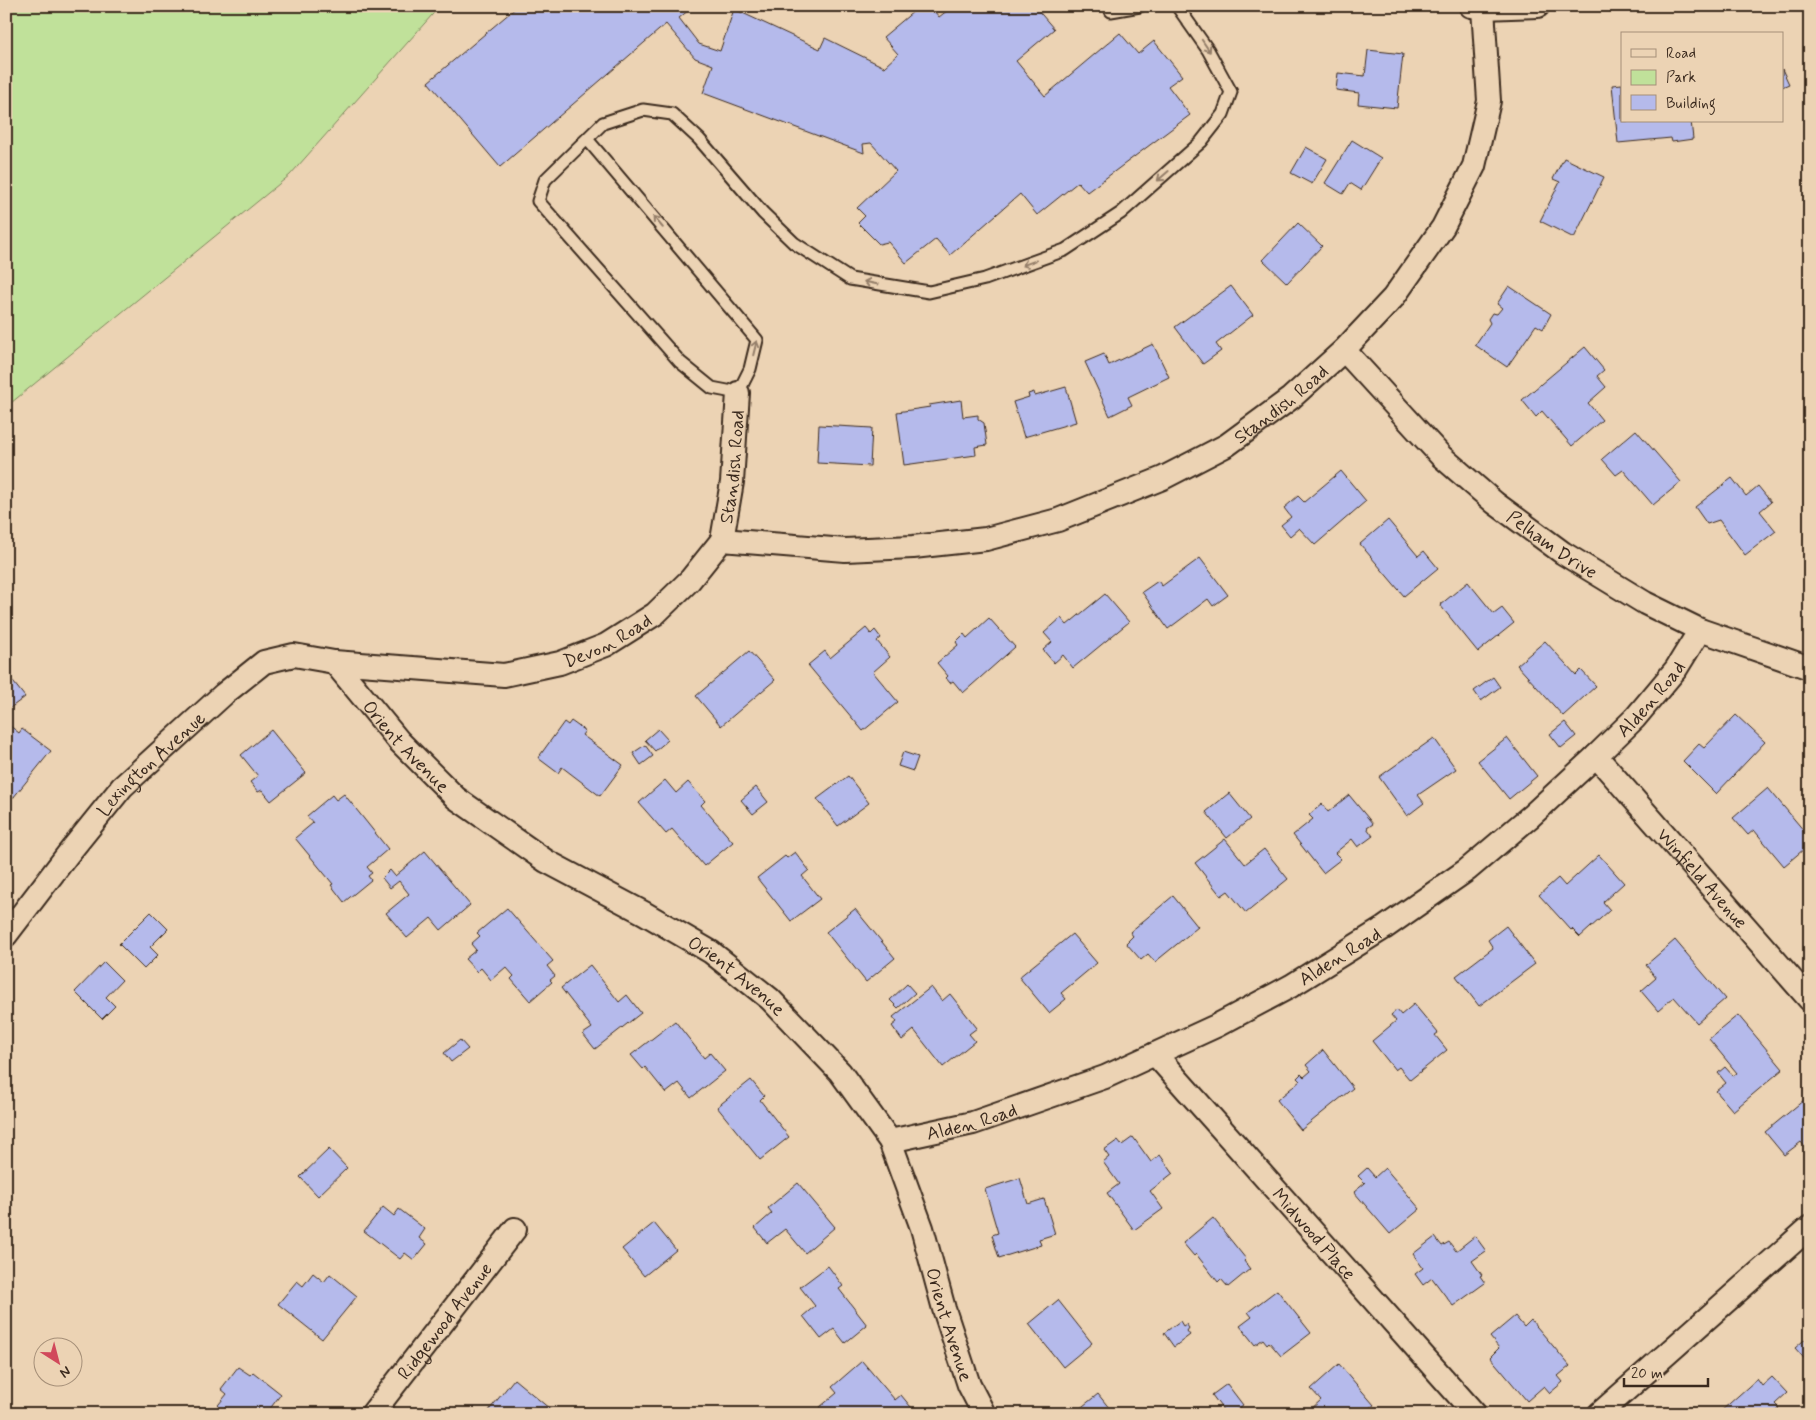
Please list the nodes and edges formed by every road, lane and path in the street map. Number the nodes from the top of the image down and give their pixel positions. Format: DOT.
graph roads {
  1 [pos="1110,6"];
  2 [pos="1140,6"];
  3 [pos="1177,6"];
  4 [pos="1538,6"];
  5 [pos="1477,7"];
  6 [pos="587,139"];
  7 [pos="1344,350"];
  8 [pos="738,393"];
  9 [pos="722,540"];
  10 [pos="1700,630"];
  11 [pos="334,662"];
  12 [pos="1810,668"];
  13 [pos="1596,756"];
  14 [pos="6,935"];
  15 [pos="1810,1000"];
  16 [pos="1155,1054"];
  17 [pos="890,1141"];
  18 [pos="1810,1227"];
  19 [pos="515,1229"];
  20 [pos="372,1414"];
  21 [pos="984,1414"];
  22 [pos="1474,1414"];
  23 [pos="1599,1414"];
  1 -- 2 [label="lane"];
  3 -- 6 [label="lane, one-way"];
  4 -- 5 [label="street"];
  5 -- 7 [label="street, Standish Road"];
  8 -- 6 [label="lane, one-way"];
  6 -- 8 [label="lane"];
  7 -- 9 [label="street, Standish Road"];
  7 -- 10 [label="street, Pelham Drive"];
  8 -- 9 [label="street, Standish Road"];
  9 -- 11 [label="street, Devon Road"];
  10 -- 12 [label="street, Pelham Drive"];
  10 -- 13 [label="street, Alden Road"];
  11 -- 14 [label="street, Lexington Avenue"];
  11 -- 17 [label="street, Orient Avenue"];
  13 -- 15 [label="street, Winfield Avenue"];
  13 -- 16 [label="street, Alden Road"];
  16 -- 17 [label="street, Alden Road"];
  16 -- 22 [label="street, Midwood Place"];
  17 -- 21 [label="street, Orient Avenue"];
  18 -- 23 [label="street"];
  19 -- 20 [label="street, Ridgewood Avenue"];
}
